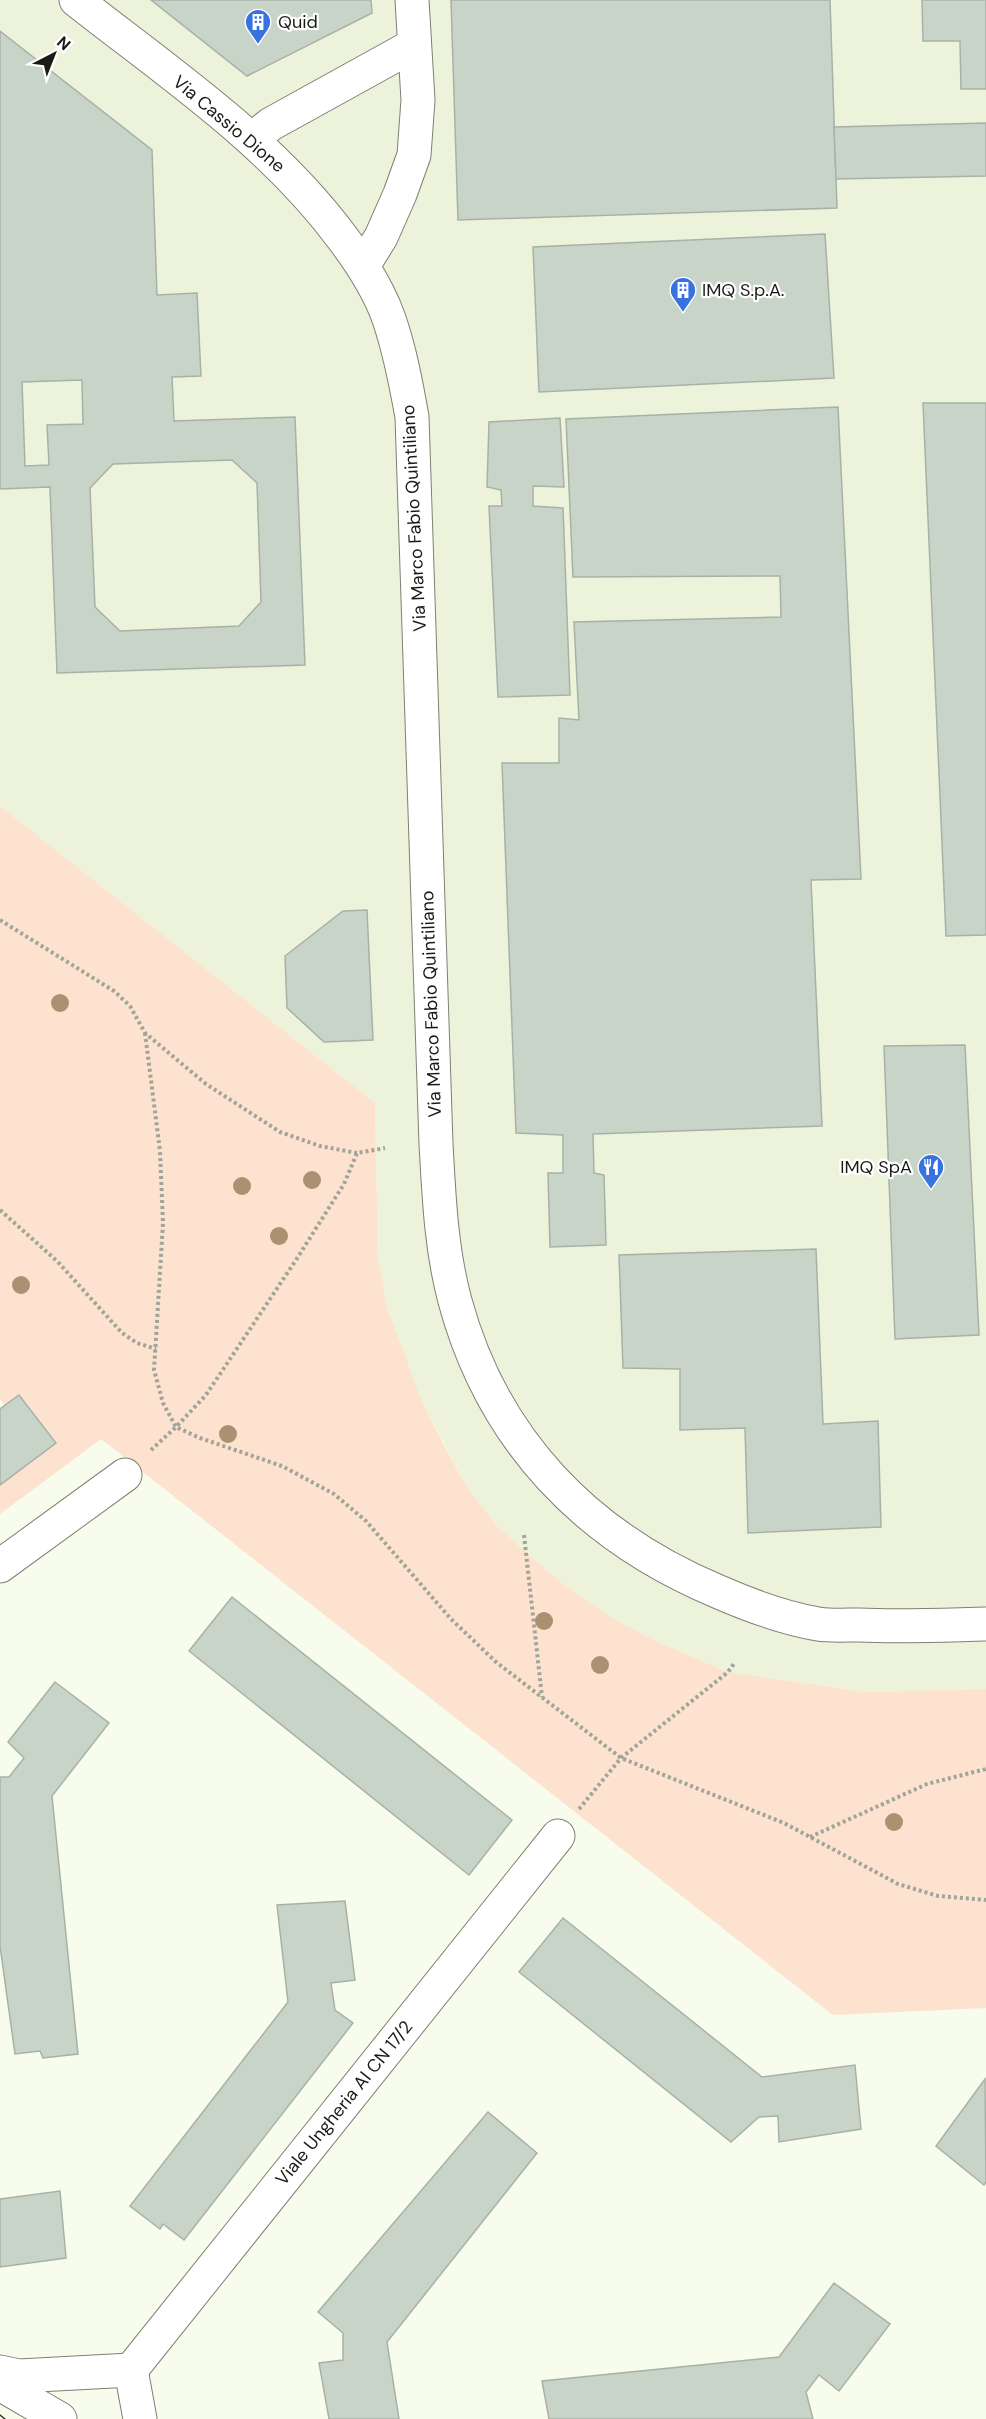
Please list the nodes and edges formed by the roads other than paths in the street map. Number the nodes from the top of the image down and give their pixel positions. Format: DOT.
graph roads {
  1 [pos="76,0"];
  2 [pos="412,0"];
  3 [pos="414,45"];
  4 [pos="252,139"];
  5 [pos="363,266"];
  6 [pos="125,1475"];
  7 [pos="0,1566"];
  8 [pos="986,1624"];
  9 [pos="558,1836"];
  10 [pos="131,2370"];
  11 [pos="0,2372"];
  12 [pos="0,2384"];
  13 [pos="60,2419"];
  14 [pos="140,2419"];
  1 -- 4 [label="street, Via Cassio Dione"];
  2 -- 3 [label="street"];
  3 -- 4 [label="street"];
  3 -- 5 [label="street"];
  4 -- 5 [label="street, Via Cassio Dione"];
  5 -- 8 [label="street, Via Marco Fabio Quintiliano"];
  6 -- 7 [label="street"];
  9 -- 10 [label="street, Viale Ungheria Al CN 17/2"];
  10 -- 11 [label="street"];
  10 -- 14 [label="street"];
  12 -- 13 [label="street"];
}
